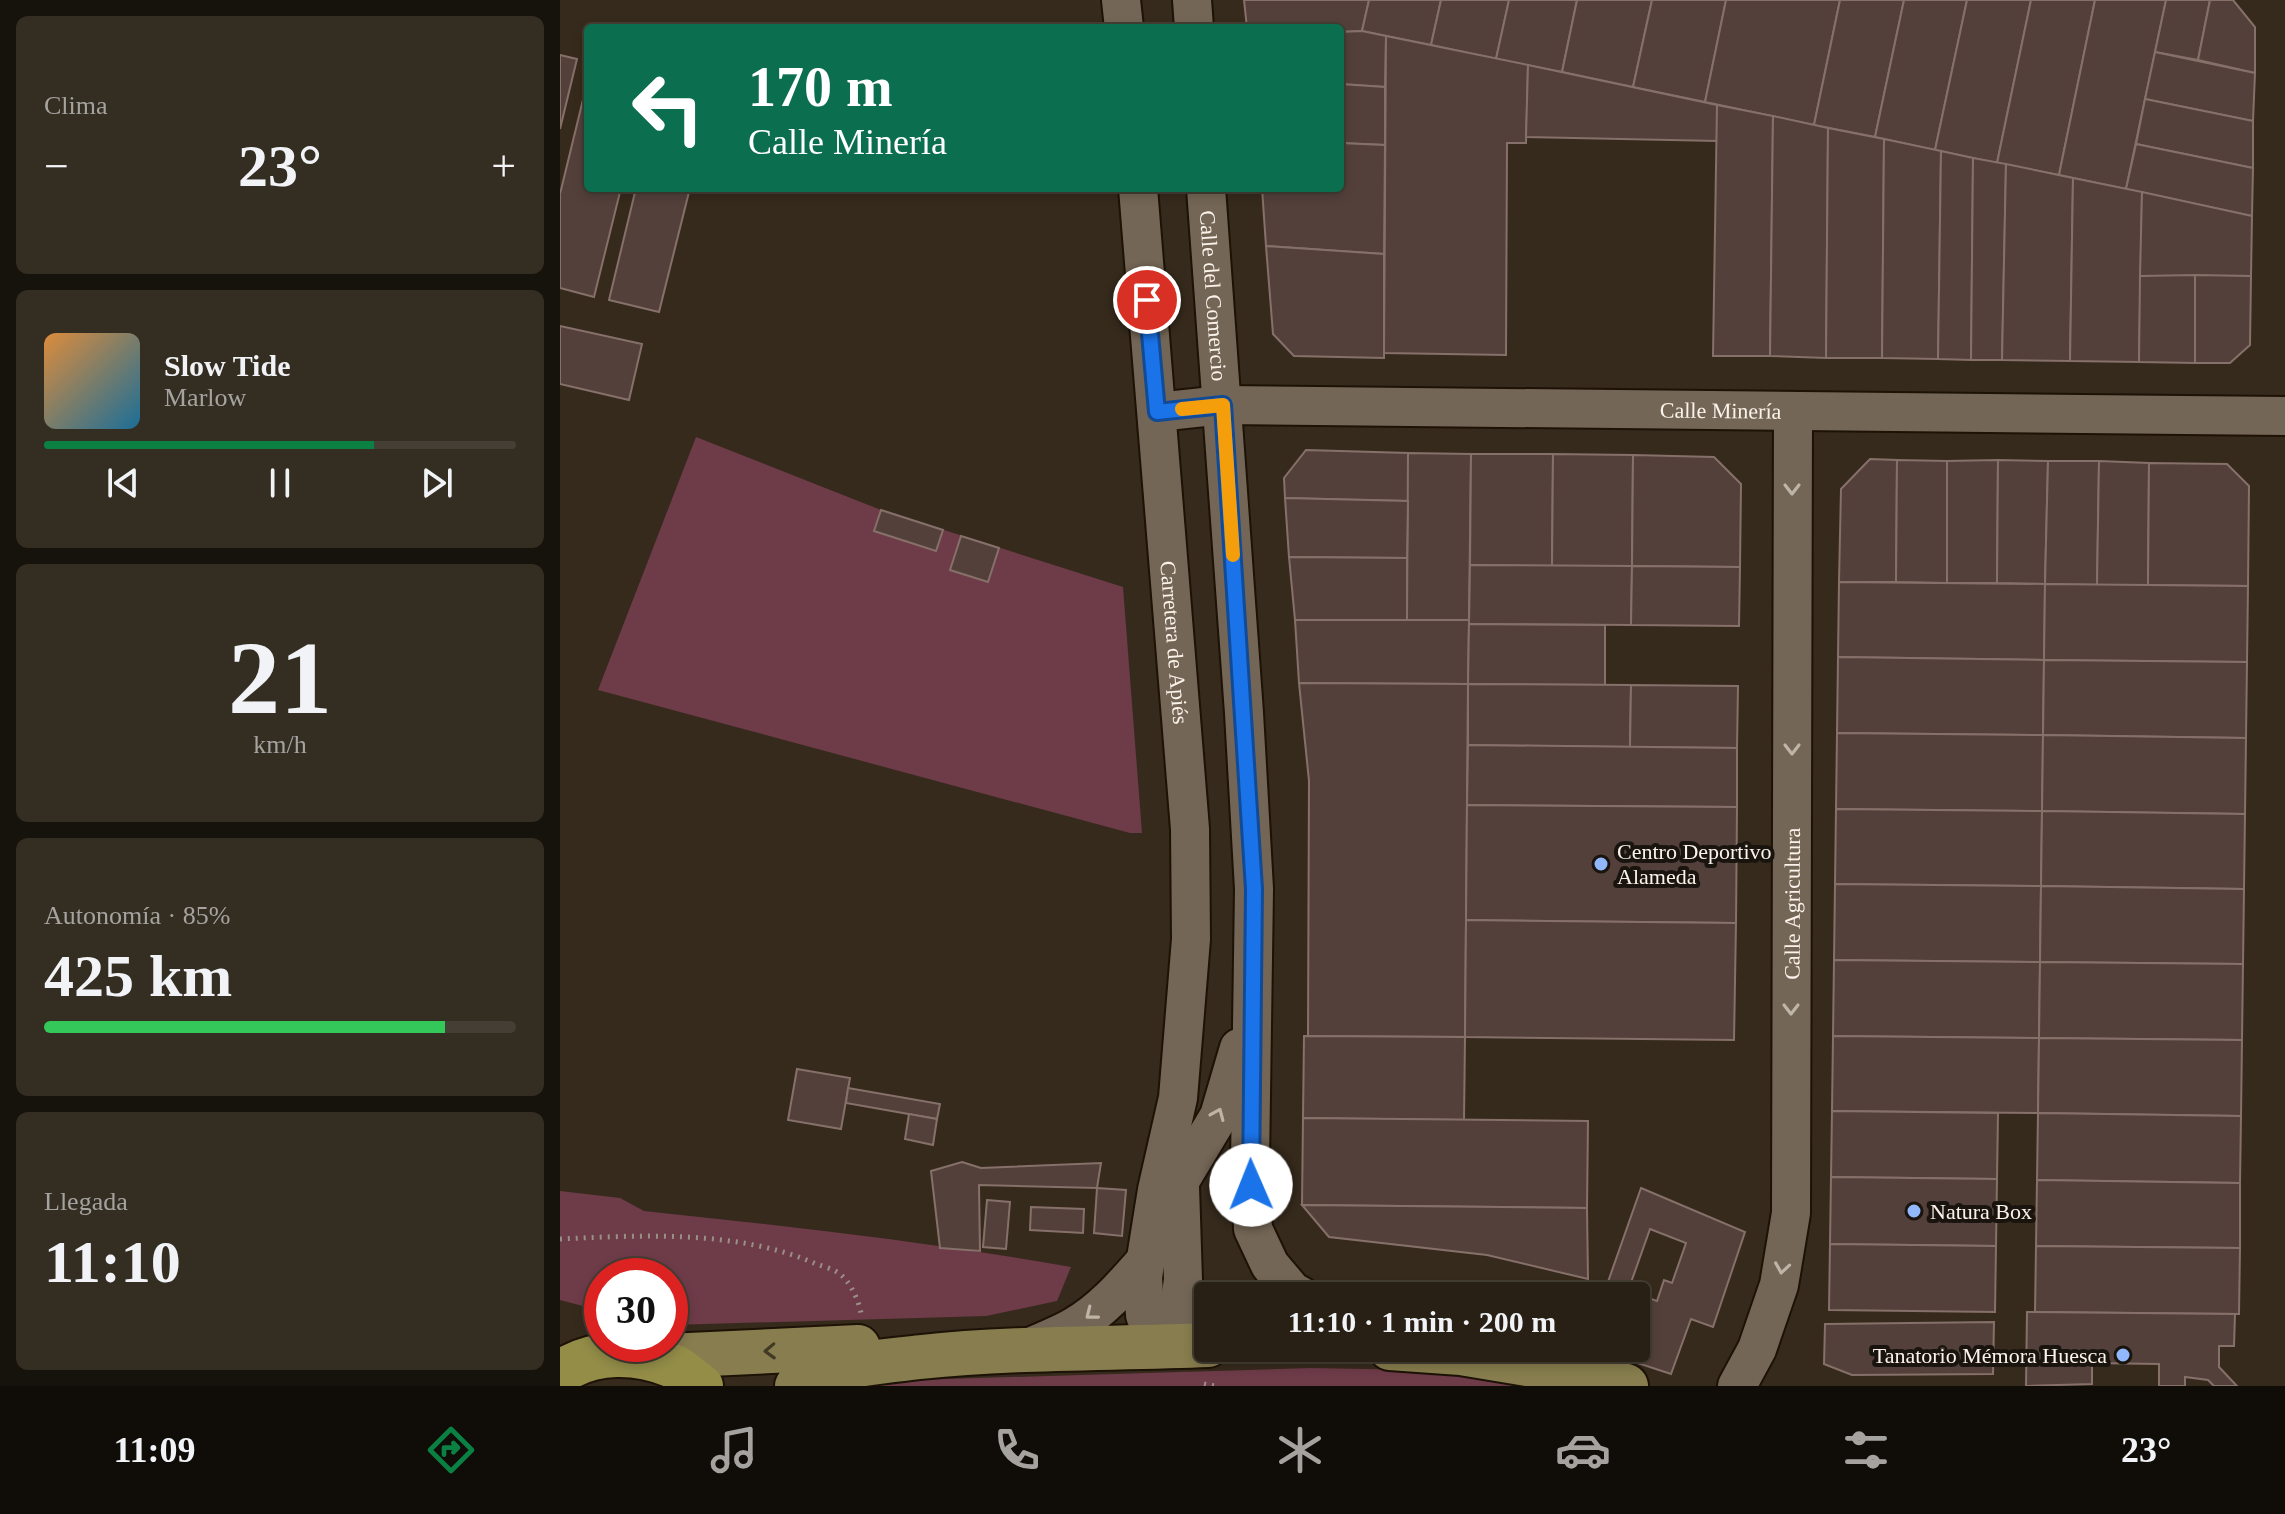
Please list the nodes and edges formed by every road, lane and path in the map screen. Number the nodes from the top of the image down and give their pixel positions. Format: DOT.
graph roads {
  1 [pos="1121,0"];
  2 [pos="1192,0"];
  3 [pos="1124,24"];
  4 [pos="1194,24"];
  5 [pos="1138,192"];
  6 [pos="1206,192"];
  7 [pos="1223,405"];
  8 [pos="1793,411"];
  9 [pos="1157,412"];
  10 [pos="2285,416"];
  11 [pos="1253,999"];
  12 [pos="1178,1098"];
  13 [pos="1180,1181"];
  14 [pos="1182,1236"];
  15 [pos="560,1239"];
  16 [pos="1146,1260"];
  17 [pos="1198,1282"];
  18 [pos="1284,1282"];
  19 [pos="1194,1346"];
  20 [pos="865,1347"];
  21 [pos="1158,1347"];
  22 [pos="1022,1350"];
  23 [pos="960,1353"];
  24 [pos="688,1355"];
  25 [pos="661,1362"];
  26 [pos="1518,1362"];
  27 [pos="701,1386"];
  28 [pos="797,1386"];
  29 [pos="1626,1386"];
  30 [pos="1737,1386"];
  1 -- 3 [label="street"];
  2 -- 4 [label="street"];
  5 -- 9 [label="street, Carretera de Apiés"];
  6 -- 7 [label="street, Calle del Comercio"];
  7 -- 8 [label="street, Calle Minería"];
  7 -- 9 [label="street, Calle Minería"];
  7 -- 11 [label="street, Calle del Comercio"];
  8 -- 10 [label="street, Calle Minería"];
  8 -- 30 [label="street, Calle Agricultura, one-way"];
  9 -- 12 [label="street, Carretera de Apiés"];
  13 -- 11 [label="street, one-way"];
  11 -- 18 [label="street, Calle del Comercio"];
  12 -- 13 [label="street"];
  12 -- 16 [label="street"];
  13 -- 14 [label="street"];
  14 -- 17 [label="street"];
  14 -- 21 [label="street"];
  15 -- 20 [label="path"];
  16 -- 21 [label="street"];
  16 -- 22 [label="street, one-way"];
  19 -- 21 [label="main road"];
  20 -- 23 [label="main road"];
  20 -- 24 [label="main road, one-way"];
  21 -- 22 [label="main road"];
  22 -- 23 [label="main road"];
  23 -- 28 [label="main road"];
  25 -- 27 [label="highway"];
  26 -- 29 [label="main road"];
}
